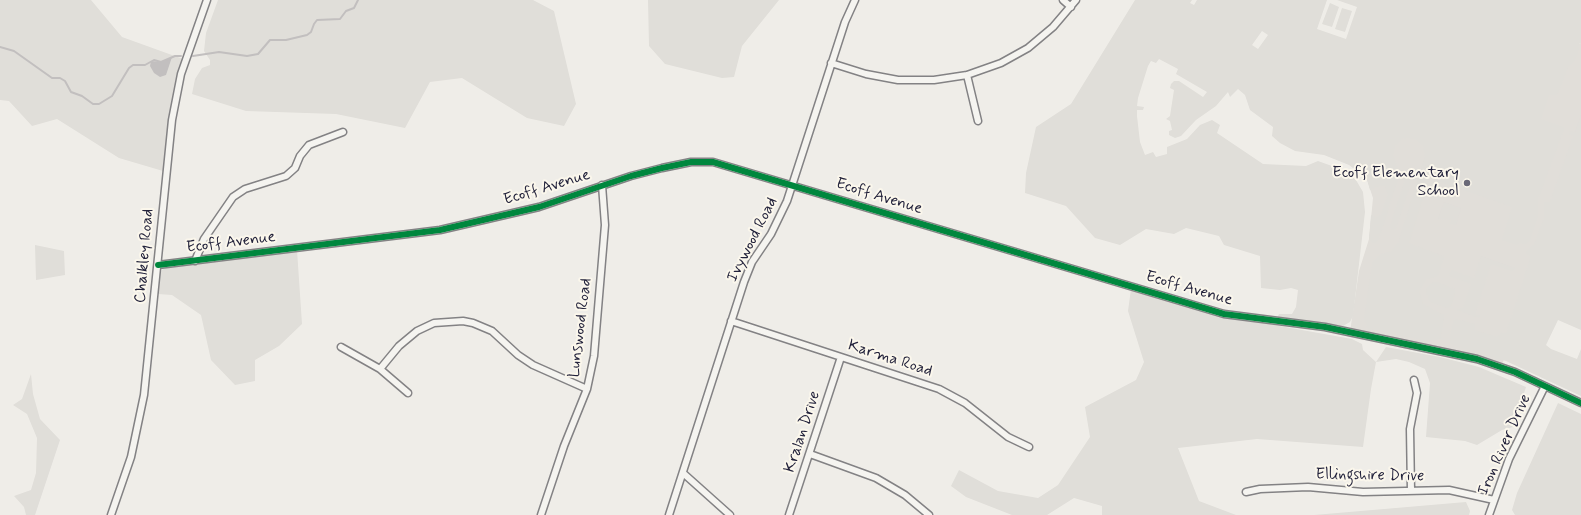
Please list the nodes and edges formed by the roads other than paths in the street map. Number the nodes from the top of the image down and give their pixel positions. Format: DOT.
graph roads {
  1 [pos="207,0"];
  2 [pos="855,0"];
  3 [pos="1063,0"];
  4 [pos="1076,0"];
  5 [pos="1071,7"];
  6 [pos="832,63"];
  7 [pos="967,75"];
  8 [pos="978,121"];
  9 [pos="344,132"];
  10 [pos="602,185"];
  11 [pos="793,185"];
  12 [pos="195,261"];
  13 [pos="158,265"];
  14 [pos="731,321"];
  15 [pos="341,347"];
  16 [pos="841,357"];
  17 [pos="380,369"];
  18 [pos="1414,380"];
  19 [pos="1545,386"];
  20 [pos="587,389"];
  21 [pos="408,393"];
  22 [pos="1581,403"];
  23 [pos="1029,447"];
  24 [pos="810,454"];
  25 [pos="683,473"];
  26 [pos="1411,491"];
  27 [pos="1246,492"];
  28 [pos="1494,500"];
  29 [pos="111,515"];
  30 [pos="541,515"];
  31 [pos="669,515"];
  32 [pos="730,515"];
  33 [pos="789,515"];
  34 [pos="929,515"];
  35 [pos="1489,515"];
  1 -- 13 [label="street, Chalkley Road"];
  2 -- 6 [label="street, Ivywood Road"];
  3 -- 5 [label="street"];
  4 -- 5 [label="street"];
  5 -- 7 [label="street"];
  6 -- 7 [label="street"];
  6 -- 11 [label="street, Ivywood Road"];
  7 -- 8 [label="street"];
  9 -- 12 [label="street"];
  10 -- 11 [label="street, Ecoff Avenue"];
  10 -- 12 [label="street, Ecoff Avenue"];
  10 -- 20 [label="street, Lunswood Road"];
  11 -- 14 [label="street, Ivywood Road"];
  11 -- 19 [label="street, Ecoff Avenue"];
  12 -- 13 [label="street, Ecoff Avenue"];
  13 -- 29 [label="street, Chalkley Road"];
  14 -- 16 [label="street, Karma Road"];
  14 -- 25 [label="street, Ivywood Road"];
  15 -- 17 [label="street"];
  16 -- 23 [label="street, Karma Road"];
  16 -- 24 [label="street, Kralan Drive"];
  17 -- 20 [label="street"];
  17 -- 21 [label="street"];
  18 -- 26 [label="street"];
  19 -- 22 [label="street, Ecoff Avenue"];
  19 -- 28 [label="street, Iron River Drive"];
  20 -- 30 [label="street, Lunswood Road"];
  24 -- 33 [label="street, Kralan Drive"];
  24 -- 34 [label="street"];
  25 -- 31 [label="street, Ivywood Road"];
  25 -- 32 [label="street"];
  26 -- 27 [label="street, Ellingshire Drive"];
  26 -- 28 [label="street, Ellingshire Drive"];
  28 -- 35 [label="street, Iron River Drive"];
}
